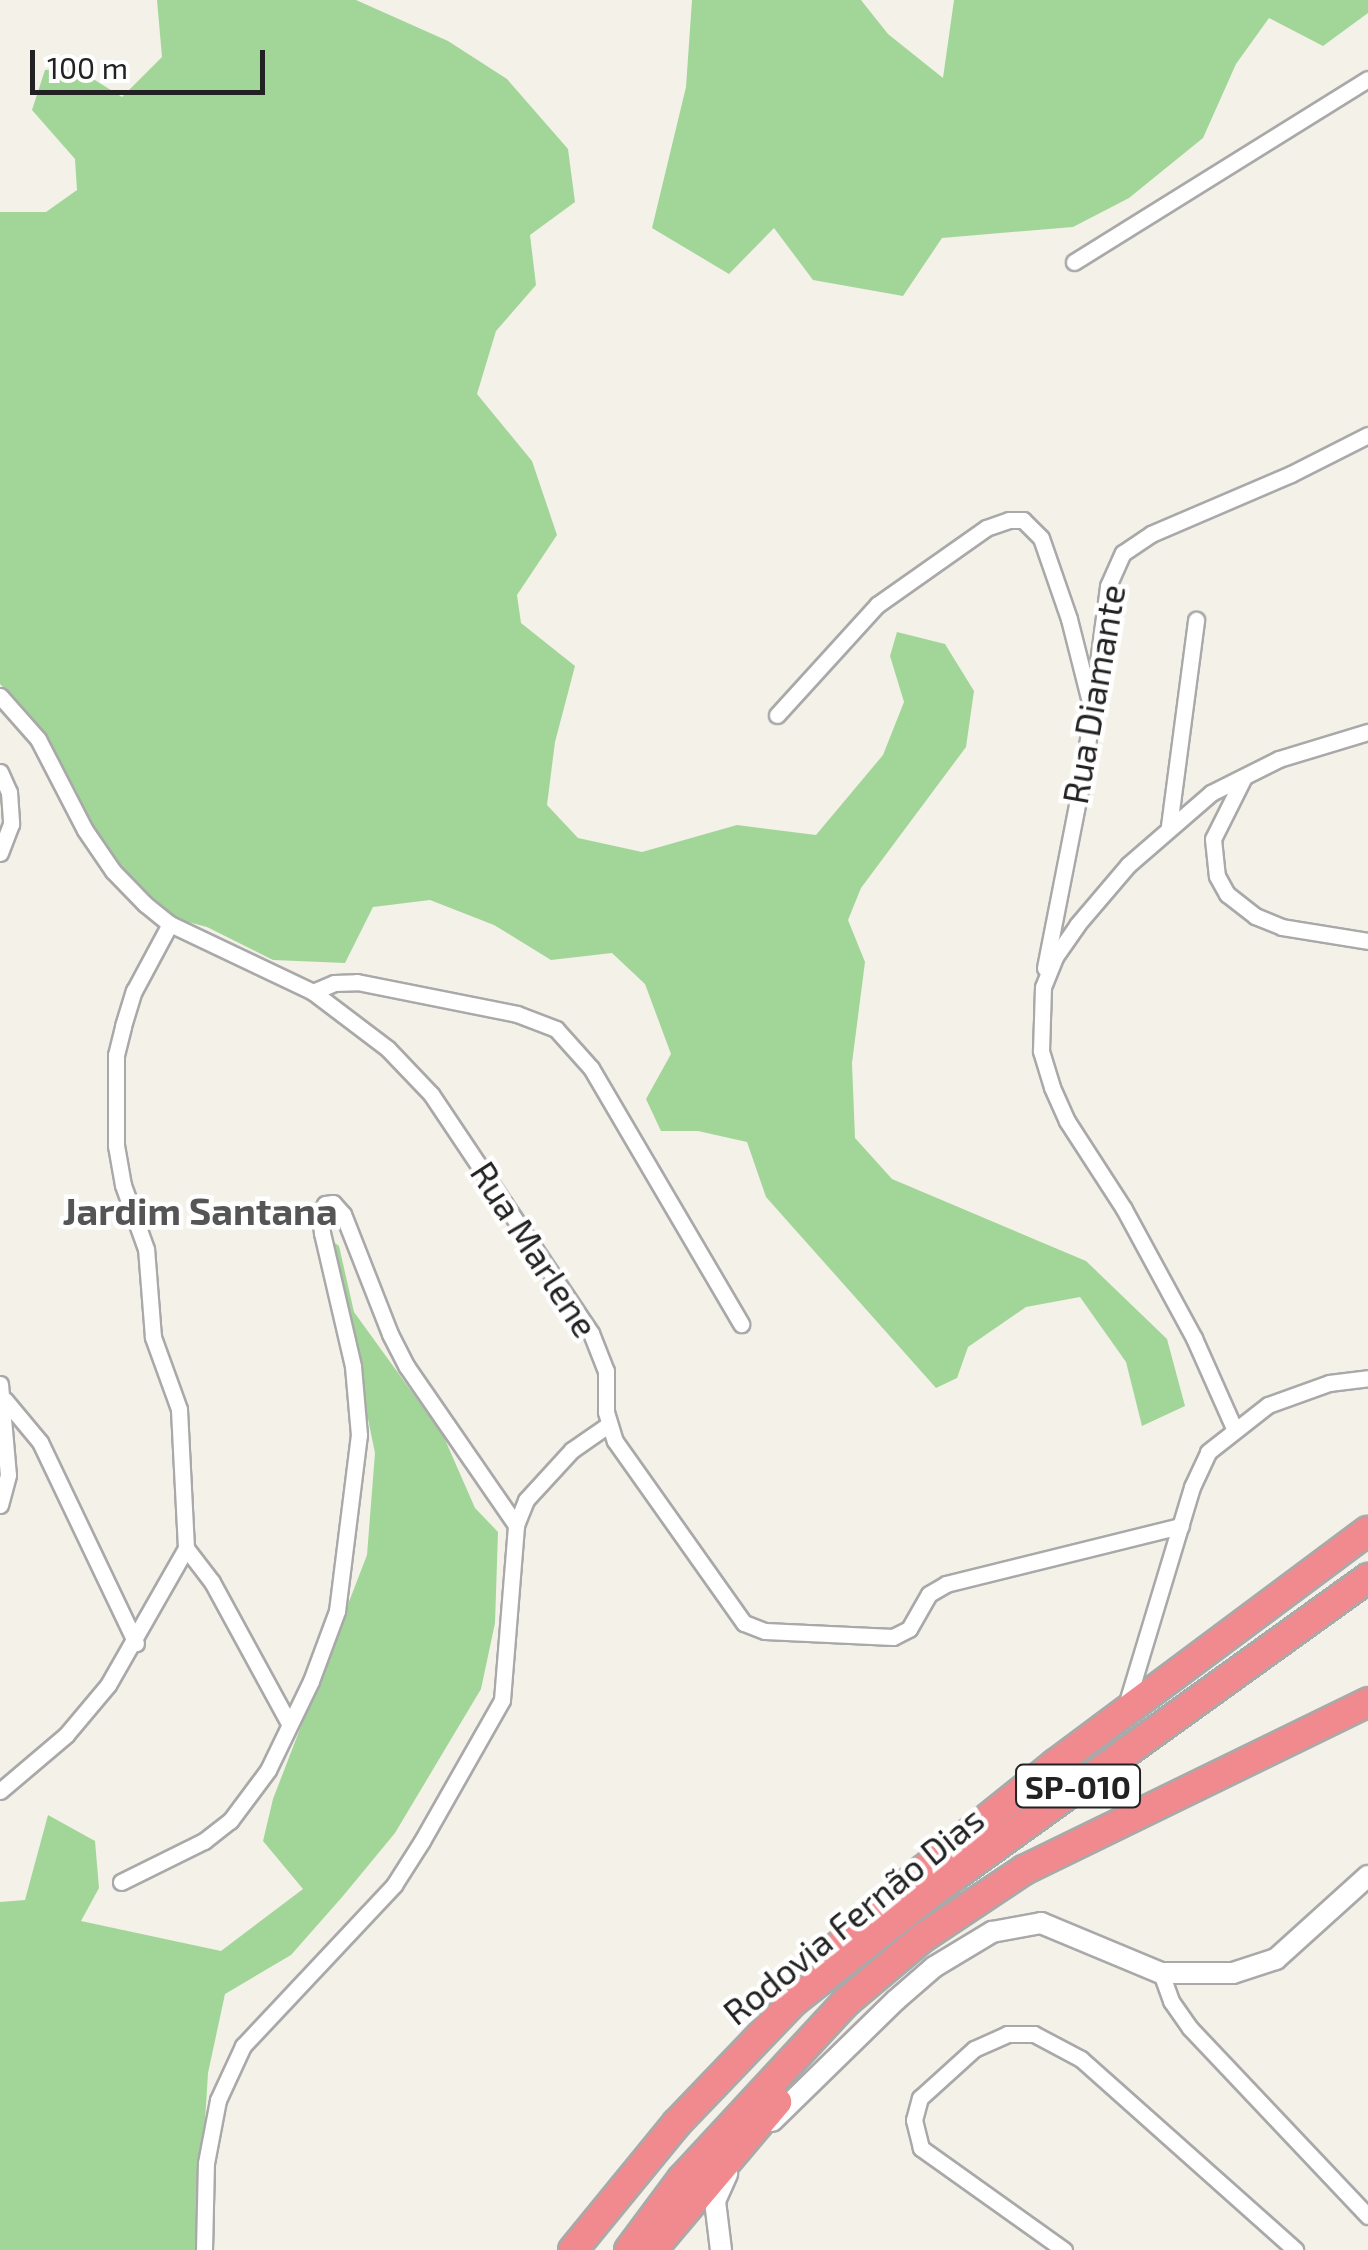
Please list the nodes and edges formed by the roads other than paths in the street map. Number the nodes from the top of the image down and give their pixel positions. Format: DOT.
graph roads {
  1 [pos="1368,79"];
  2 [pos="1074,262"];
  3 [pos="1368,435"];
  4 [pos="1196,620"];
  5 [pos="0,696"];
  6 [pos="1092,712"];
  7 [pos="777,715"];
  8 [pos="1368,732"];
  9 [pos="0,772"];
  10 [pos="1246,774"];
  11 [pos="1169,826"];
  12 [pos="0,853"];
  13 [pos="170,924"];
  14 [pos="1368,941"];
  15 [pos="1042,987"];
  16 [pos="313,992"];
  17 [pos="741,1324"];
  18 [pos="1368,1378"];
  19 [pos="2,1392"];
  20 [pos="608,1425"];
  21 [pos="1234,1428"];
  22 [pos="0,1504"];
  23 [pos="516,1524"];
  24 [pos="1181,1526"];
  25 [pos="1368,1531"];
  26 [pos="186,1548"];
  27 [pos="1368,1578"];
  28 [pos="136,1643"];
  29 [pos="1368,1702"];
  30 [pos="1125,1710"];
  31 [pos="289,1723"];
  32 [pos="0,1791"];
  33 [pos="1368,1876"];
  34 [pos="120,1882"];
  35 [pos="1161,1972"];
  36 [pos="794,2001"];
  37 [pos="846,2002"];
  38 [pos="1368,2216"];
  39 [pos="204,2250"];
  40 [pos="573,2250"];
  41 [pos="629,2250"];
  42 [pos="652,2250"];
  43 [pos="721,2250"];
  44 [pos="1064,2250"];
  45 [pos="1295,2250"];
  1 -- 2 [label="street"];
  3 -- 6 [label="street, Rua Diamante"];
  4 -- 11 [label="street"];
  5 -- 13 [label="street, Rua Marlene"];
  6 -- 7 [label="street"];
  6 -- 15 [label="street, Rua Diamante"];
  8 -- 10 [label="street"];
  9 -- 12 [label="street"];
  10 -- 11 [label="street"];
  10 -- 14 [label="street"];
  11 -- 15 [label="street"];
  13 -- 16 [label="street, Rua Marlene"];
  13 -- 26 [label="street"];
  15 -- 21 [label="street, Rua Diamante"];
  16 -- 17 [label="street"];
  16 -- 20 [label="street, Rua Marlene"];
  18 -- 21 [label="street"];
  19 -- 22 [label="street"];
  19 -- 28 [label="street"];
  20 -- 23 [label="street"];
  20 -- 24 [label="street, Rua Marlene"];
  21 -- 24 [label="street"];
  23 -- 31 [label="street"];
  23 -- 39 [label="street"];
  24 -- 30 [label="street"];
  25 -- 30 [label="highway"];
  26 -- 28 [label="street"];
  26 -- 31 [label="street"];
  27 -- 36 [label="highway, Rodovia Fernão Dias / SP-010"];
  28 -- 32 [label="street"];
  29 -- 37 [label="highway, Rodovia Fernão Dias / SP-010"];
  30 -- 36 [label="highway"];
  31 -- 34 [label="street"];
  33 -- 35 [label="street"];
  35 -- 38 [label="street"];
  35 -- 43 [label="street"];
  36 -- 40 [label="highway, Rodovia Fernão Dias / SP-010"];
  37 -- 41 [label="highway, Rodovia Fernão Dias / SP-010"];
  37 -- 42 [label="highway"];
  44 -- 45 [label="street"];
}
